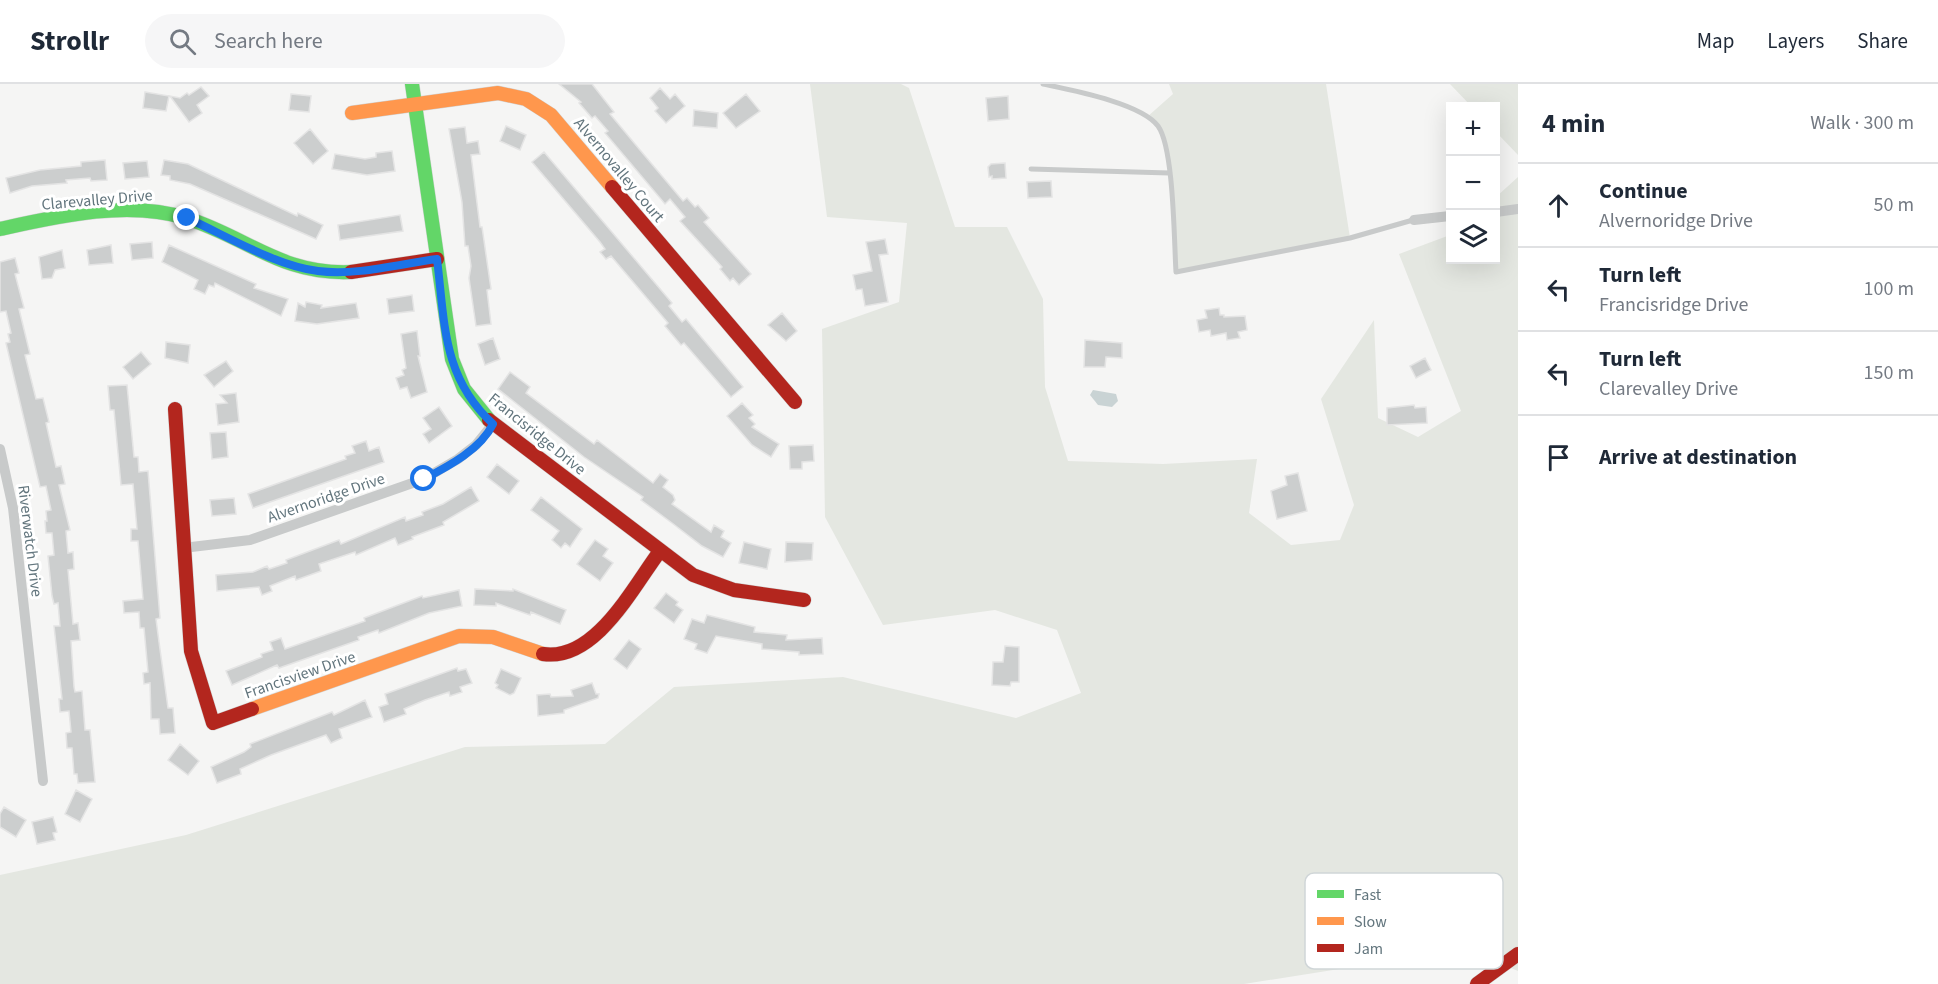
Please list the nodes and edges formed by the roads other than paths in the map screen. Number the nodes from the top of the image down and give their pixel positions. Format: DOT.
graph roads {
  1 [pos="412,84"];
  2 [pos="1043,84"];
  3 [pos="415,104"];
  4 [pos="352,113"];
  5 [pos="1031,169"];
  6 [pos="1169,173"];
  7 [pos="1518,208"];
  8 [pos="1500,211"];
  9 [pos="1446,216"];
  10 [pos="1414,220"];
  11 [pos="0,230"];
  12 [pos="437,259"];
  13 [pos="795,402"];
  14 [pos="175,409"];
  15 [pos="493,424"];
  16 [pos="0,448"];
  17 [pos="3,480"];
  18 [pos="183,548"];
  19 [pos="660,551"];
  20 [pos="804,600"];
  21 [pos="43,781"];
  22 [pos="1518,954"];
  23 [pos="1503,966"];
  24 [pos="1499,969"];
  25 [pos="1481,983"];
  1 -- 3 [label="street, Francisridge Drive"];
  2 -- 6 [label="lane"];
  3 -- 4 [label="street, Alvernovalley Court"];
  3 -- 12 [label="street, Francisridge Drive"];
  3 -- 13 [label="street, Alvernovalley Court"];
  5 -- 6 [label="lane"];
  6 -- 10 [label="lane"];
  7 -- 8 [label="street"];
  9 -- 10 [label="street"];
  11 -- 12 [label="street, Clarevalley Drive"];
  12 -- 15 [label="street, Francisridge Drive"];
  14 -- 18 [label="street, Francisview Drive"];
  15 -- 18 [label="street, Alvernoridge Drive"];
  15 -- 19 [label="street, Francisridge Drive"];
  16 -- 17 [label="street, Riverwatch Drive"];
  17 -- 21 [label="street, Riverwatch Drive"];
  18 -- 19 [label="street, Francisview Drive"];
  19 -- 20 [label="street, Francisridge Drive"];
  22 -- 23 [label="street"];
  24 -- 25 [label="street"];
}
